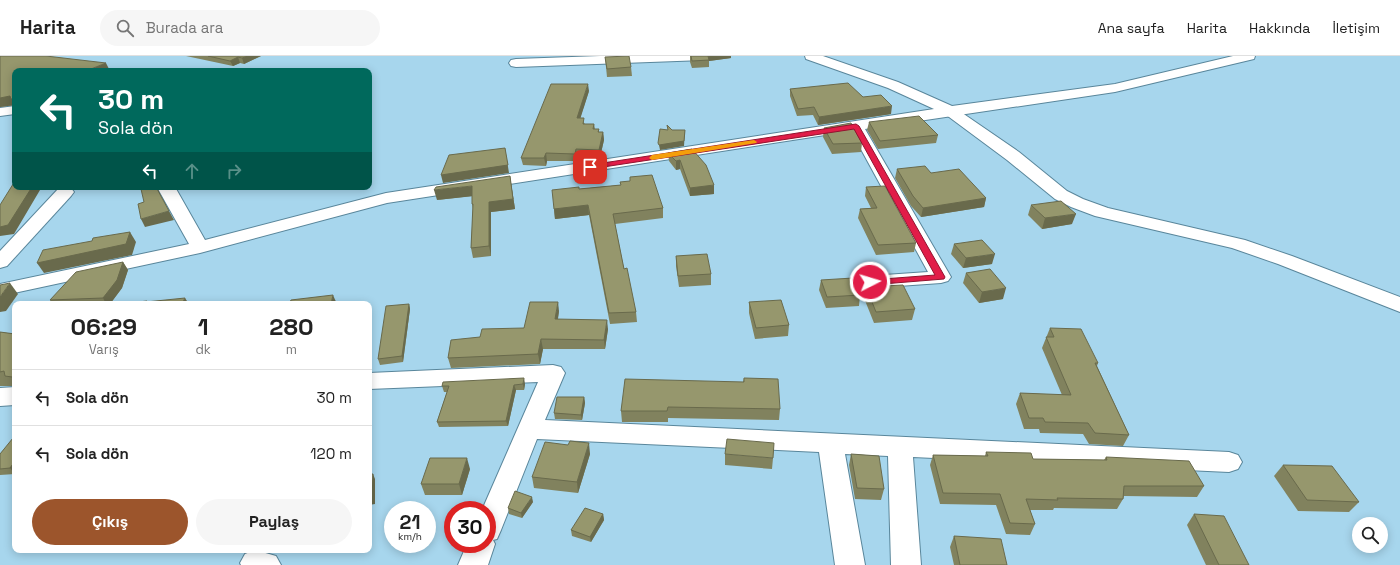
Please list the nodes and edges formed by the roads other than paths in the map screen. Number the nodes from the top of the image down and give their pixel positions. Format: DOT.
graph roads {
  1 [pos="704,56"];
  2 [pos="811,56"];
  3 [pos="1249,56"];
  4 [pos="516,63"];
  5 [pos="12,110"];
  6 [pos="950,111"];
  7 [pos="0,112"];
  8 [pos="856,126"];
  9 [pos="168,190"];
  10 [pos="65,192"];
  11 [pos="200,247"];
  12 [pos="0,262"];
  13 [pos="870,282"];
  14 [pos="0,290"];
  15 [pos="1400,305"];
  16 [pos="372,381"];
  17 [pos="12,396"];
  18 [pos="0,397"];
  19 [pos="529,429"];
  20 [pos="830,443"];
  21 [pos="900,446"];
  22 [pos="1229,462"];
  23 [pos="496,508"];
  24 [pos="477,553"];
  25 [pos="472,565"];
  26 [pos="850,565"];
  27 [pos="906,565"];
  1 -- 4 [label="street"];
  2 -- 6 [label="street"];
  3 -- 6 [label="street"];
  5 -- 7 [label="street"];
  6 -- 8 [label="street"];
  6 -- 15 [label="street"];
  8 -- 11 [label="street"];
  8 -- 13 [label="street"];
  9 -- 11 [label="street"];
  10 -- 12 [label="street"];
  11 -- 14 [label="street"];
  16 -- 19 [label="street"];
  17 -- 18 [label="street"];
  19 -- 20 [label="street"];
  19 -- 23 [label="street"];
  20 -- 21 [label="street"];
  20 -- 26 [label="street"];
  21 -- 22 [label="street"];
  21 -- 27 [label="street"];
  24 -- 25 [label="street"];
}
